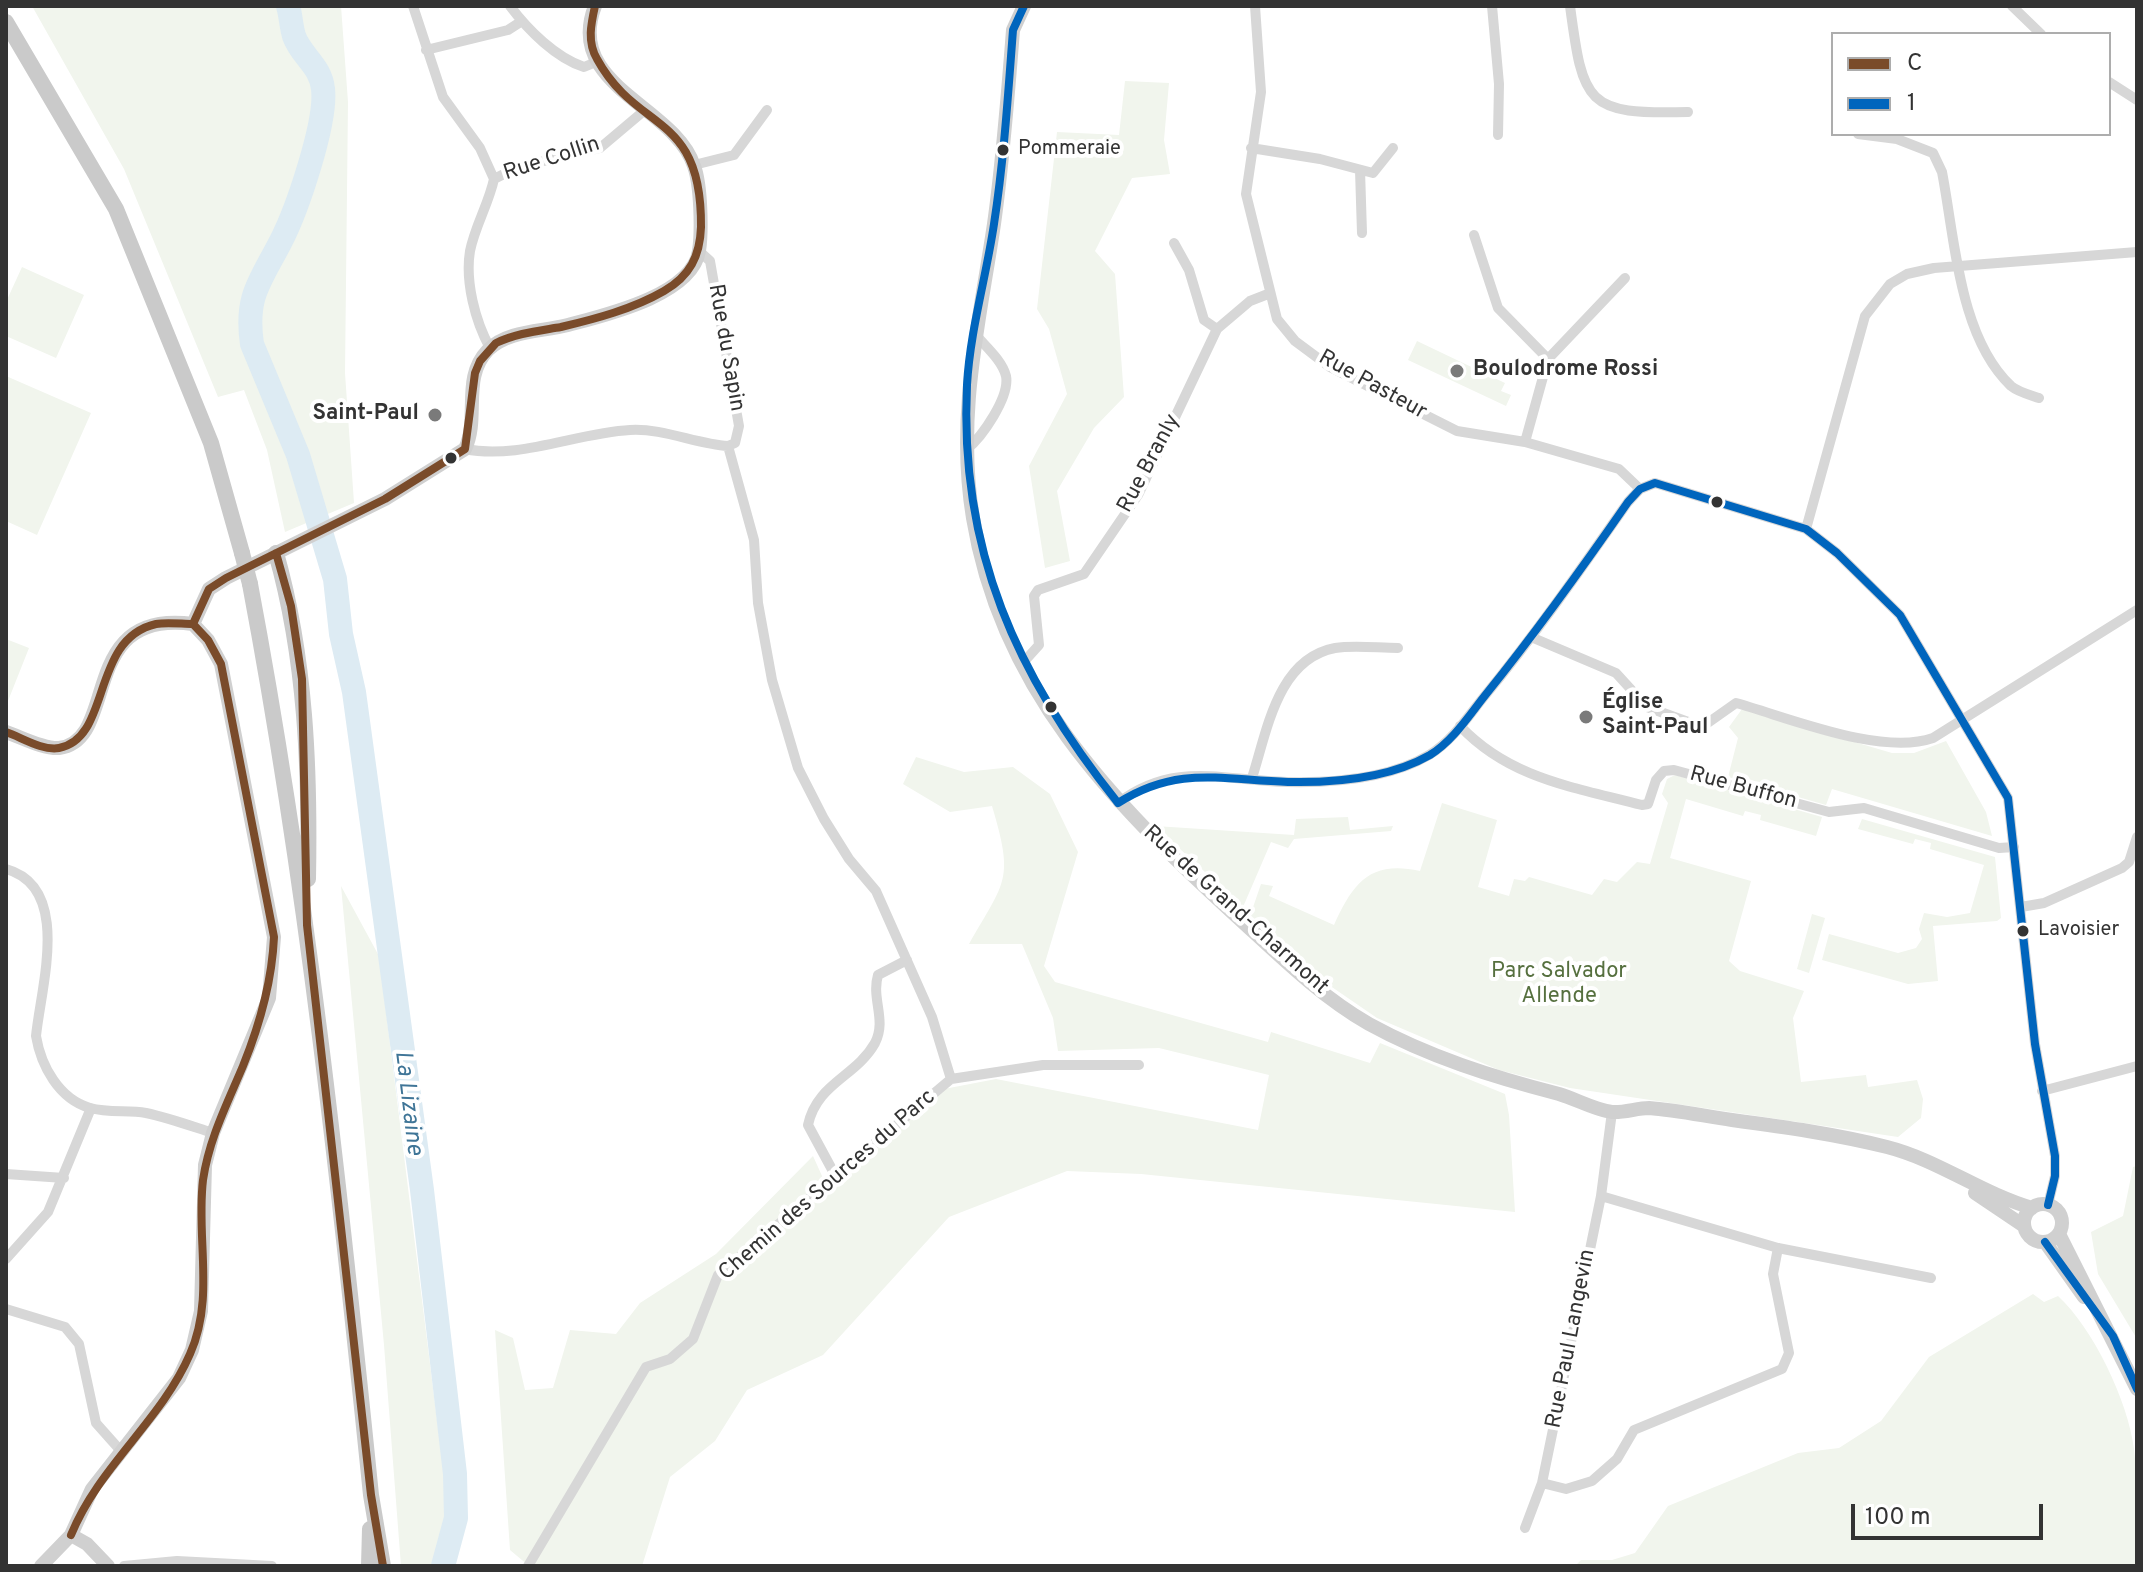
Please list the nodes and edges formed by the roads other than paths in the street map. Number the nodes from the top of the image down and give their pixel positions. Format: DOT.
graph roads {
  1 [pos="413,6"];
  2 [pos="510,6"];
  3 [pos="595,6"];
  4 [pos="1024,6"];
  5 [pos="1255,6"];
  6 [pos="1492,6"];
  7 [pos="1570,6"];
  8 [pos="2012,6"];
  9 [pos="522,21"];
  10 [pos="6,22"];
  11 [pos="2039,32"];
  12 [pos="426,50"];
  13 [pos="596,62"];
  14 [pos="2111,83"];
  15 [pos="2137,100"];
  16 [pos="645,110"];
  17 [pos="767,110"];
  18 [pos="1688,112"];
  19 [pos="1498,135"];
  20 [pos="1874,136"];
  21 [pos="1251,148"];
  22 [pos="1393,148"];
  23 [pos="694,165"];
  24 [pos="1360,170"];
  25 [pos="494,179"];
  26 [pos="1362,233"];
  27 [pos="1474,235"];
  28 [pos="1174,243"];
  29 [pos="699,251"];
  30 [pos="2137,252"];
  31 [pos="1961,267"];
  32 [pos="1625,278"];
  33 [pos="1268,294"];
  34 [pos="1217,329"];
  35 [pos="975,334"];
  36 [pos="490,348"];
  37 [pos="1548,359"];
  38 [pos="2039,398"];
  39 [pos="1525,442"];
  40 [pos="728,446"];
  41 [pos="465,449"];
  42 [pos="967,449"];
  43 [pos="1640,489"];
  44 [pos="1806,529"];
  45 [pos="281,550"];
  46 [pos="2137,610"];
  47 [pos="193,624"];
  48 [pos="1531,637"];
  49 [pos="1398,648"];
  50 [pos="1021,665"];
  51 [pos="1962,718"];
  52 [pos="1460,726"];
  53 [pos="6,732"];
  54 [pos="1252,778"];
  55 [pos="1118,803"];
  56 [pos="2137,837"];
  57 [pos="2014,847"];
  58 [pos="2133,864"];
  59 [pos="6,869"];
  60 [pos="2021,907"];
  61 [pos="307,925"];
  62 [pos="907,960"];
  63 [pos="1139,1065"];
  64 [pos="2137,1066"];
  65 [pos="951,1079"];
  66 [pos="2042,1091"];
  67 [pos="91,1108"];
  68 [pos="1612,1112"];
  69 [pos="213,1133"];
  70 [pos="1932,1163"];
  71 [pos="6,1174"];
  72 [pos="835,1175"];
  73 [pos="64,1178"];
  74 [pos="1601,1196"];
  75 [pos="2048,1205"];
  76 [pos="2032,1208"];
  77 [pos="2024,1226"];
  78 [pos="2059,1234"];
  79 [pos="2045,1242"];
  80 [pos="1778,1248"];
  81 [pos="6,1259"];
  82 [pos="1931,1278"];
  83 [pos="6,1309"];
  84 [pos="2113,1336"];
  85 [pos="2137,1389"];
  86 [pos="120,1450"];
  87 [pos="1542,1483"];
  88 [pos="371,1495"];
  89 [pos="1525,1528"];
  90 [pos="71,1535"];
  91 [pos="41,1566"];
  92 [pos="108,1566"];
  93 [pos="124,1566"];
  94 [pos="272,1566"];
  95 [pos="369,1566"];
  96 [pos="383,1566"];
  97 [pos="528,1566"];
  1 -- 12 [label="street"];
  2 -- 9 [label="street"];
  3 -- 13 [label="street"];
  4 -- 35 [label="street, Rue de Grand-Charmont"];
  5 -- 21 [label="street, Rue Pasteur"];
  6 -- 19 [label="street"];
  7 -- 18 [label="street"];
  8 -- 11 [label="street"];
  9 -- 12 [label="street"];
  9 -- 13 [label="street"];
  10 -- 61 [label="main road, bridge"];
  12 -- 25 [label="street"];
  13 -- 16 [label="street"];
  14 -- 15 [label="street"];
  16 -- 23 [label="street"];
  16 -- 25 [label="street, Rue Collin"];
  17 -- 23 [label="street"];
  20 -- 31 [label="street"];
  21 -- 24 [label="street"];
  21 -- 33 [label="street, Rue Pasteur"];
  22 -- 24 [label="street"];
  23 -- 29 [label="street"];
  24 -- 26 [label="street"];
  25 -- 36 [label="street"];
  27 -- 37 [label="street"];
  28 -- 34 [label="street"];
  29 -- 36 [label="street"];
  29 -- 40 [label="street, Rue du Sapin"];
  30 -- 31 [label="street"];
  31 -- 38 [label="street"];
  31 -- 44 [label="street"];
  32 -- 37 [label="street"];
  33 -- 34 [label="street, Rue Branly"];
  33 -- 39 [label="street, Rue Pasteur"];
  34 -- 50 [label="street, Rue Branly"];
  35 -- 42 [label="street, Rue de Grand-Charmont"];
  35 -- 42 [label="street"];
  36 -- 41 [label="street"];
  37 -- 39 [label="street"];
  39 -- 43 [label="street, Rue Pasteur"];
  40 -- 41 [label="street"];
  40 -- 62 [label="street"];
  41 -- 45 [label="street"];
  42 -- 50 [label="street, Rue de Grand-Charmont"];
  43 -- 44 [label="street"];
  43 -- 48 [label="street"];
  44 -- 51 [label="street"];
  45 -- 47 [label="street"];
  45 -- 61 [label="main road"];
  46 -- 51 [label="street"];
  47 -- 53 [label="street"];
  47 -- 69 [label="street"];
  48 -- 51 [label="street"];
  48 -- 52 [label="street"];
  49 -- 54 [label="street"];
  50 -- 55 [label="street, Rue de Grand-Charmont"];
  51 -- 57 [label="street"];
  52 -- 54 [label="street"];
  52 -- 57 [label="street, Rue Buffon"];
  54 -- 55 [label="street"];
  55 -- 68 [label="street, Rue de Grand-Charmont"];
  56 -- 58 [label="street"];
  57 -- 60 [label="street"];
  58 -- 60 [label="street"];
  59 -- 67 [label="street"];
  60 -- 66 [label="street"];
  61 -- 88 [label="main road"];
  62 -- 65 [label="street"];
  62 -- 72 [label="street"];
  63 -- 65 [label="street, Chemin des Sources du Parc"];
  64 -- 66 [label="street"];
  65 -- 72 [label="street, Chemin des Sources du Parc"];
  66 -- 75 [label="street"];
  67 -- 69 [label="street"];
  67 -- 73 [label="street"];
  68 -- 70 [label="street, Rue de Grand-Charmont"];
  68 -- 74 [label="street, Rue Paul Langevin"];
  69 -- 86 [label="street"];
  70 -- 76 [label="street, Rue de Grand-Charmont"];
  70 -- 77 [label="street, Rue de Grand-Charmont"];
  71 -- 73 [label="street"];
  72 -- 97 [label="street, Chemin des Sources du Parc"];
  73 -- 81 [label="street"];
  74 -- 80 [label="street"];
  74 -- 87 [label="street, Rue Paul Langevin"];
  75 -- 76 [label="street"];
  75 -- 78 [label="street"];
  76 -- 77 [label="street"];
  77 -- 79 [label="street"];
  78 -- 79 [label="street"];
  78 -- 84 [label="street"];
  79 -- 84 [label="street"];
  80 -- 82 [label="street"];
  80 -- 87 [label="street"];
  83 -- 86 [label="street"];
  84 -- 85 [label="street"];
  86 -- 90 [label="street"];
  87 -- 89 [label="street, Rue Paul Langevin"];
  88 -- 95 [label="main road"];
  88 -- 96 [label="main road"];
  90 -- 91 [label="street"];
  90 -- 92 [label="street"];
  93 -- 94 [label="street"];
}
